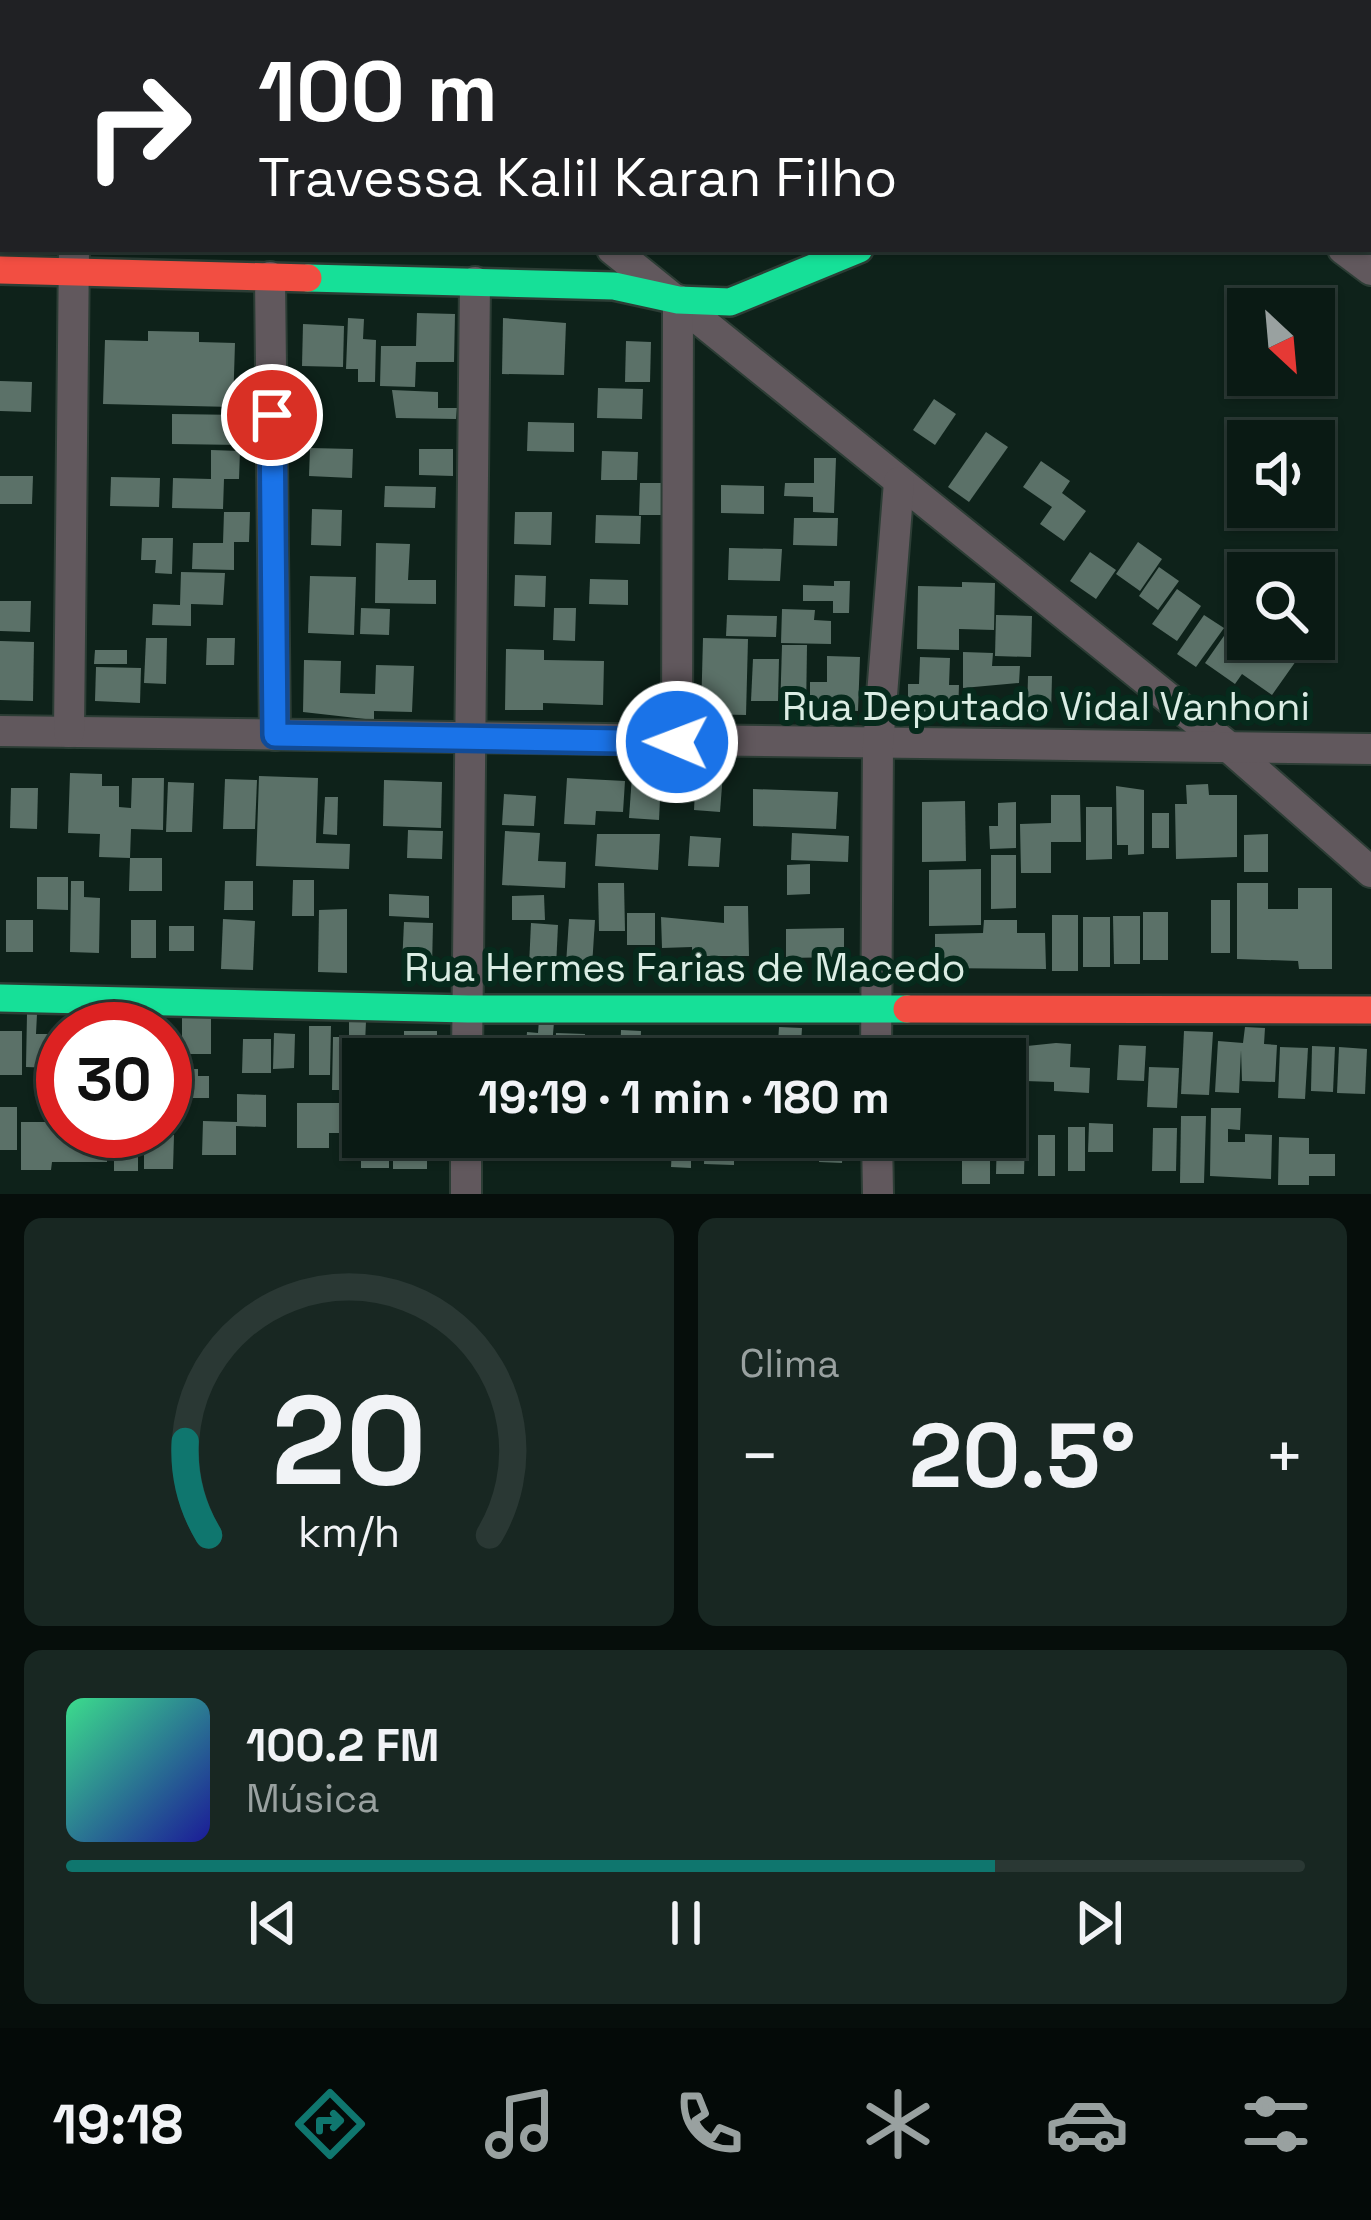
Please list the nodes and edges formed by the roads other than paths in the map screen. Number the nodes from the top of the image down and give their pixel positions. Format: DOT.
graph roads {
  1 [pos="616,252"];
  2 [pos="852,252"];
  3 [pos="74,260"];
  4 [pos="0,270"];
  5 [pos="270,277"];
  6 [pos="475,282"];
  7 [pos="678,300"];
  8 [pos="899,482"];
  9 [pos="0,731"];
  10 [pos="69,732"];
  11 [pos="275,735"];
  12 [pos="474,738"];
  13 [pos="677,742"];
  14 [pos="1224,743"];
  15 [pos="878,745"];
  16 [pos="1371,748"];
  17 [pos="1371,872"];
  18 [pos="0,998"];
  19 [pos="874,1006"];
  20 [pos="467,1009"];
  21 [pos="1371,1010"];
  22 [pos="467,1038"];
  23 [pos="875,1038"];
  24 [pos="466,1158"];
  25 [pos="877,1158"];
  26 [pos="466,1194"];
  27 [pos="878,1194"];
  1 -- 7 [label="street"];
  2 -- 7 [label="street"];
  3 -- 4 [label="street"];
  3 -- 5 [label="street"];
  3 -- 10 [label="street"];
  5 -- 6 [label="street"];
  5 -- 11 [label="street"];
  6 -- 7 [label="street"];
  6 -- 12 [label="street"];
  7 -- 8 [label="street"];
  7 -- 13 [label="street"];
  8 -- 14 [label="street"];
  8 -- 15 [label="street"];
  9 -- 10 [label="street, Rua Deputado Vidal Vanhoni"];
  10 -- 11 [label="street, Rua Deputado Vidal Vanhoni"];
  11 -- 12 [label="street, Rua Deputado Vidal Vanhoni"];
  12 -- 13 [label="street, Rua Deputado Vidal Vanhoni"];
  12 -- 20 [label="street"];
  13 -- 15 [label="street, Rua Deputado Vidal Vanhoni"];
  14 -- 15 [label="street, Rua Deputado Vidal Vanhoni"];
  14 -- 16 [label="street, Rua Deputado Vidal Vanhoni"];
  14 -- 17 [label="street"];
  15 -- 19 [label="street"];
  18 -- 20 [label="street, Rua Hermes Farias de Macedo"];
  19 -- 20 [label="street, Rua Hermes Farias de Macedo"];
  19 -- 21 [label="street, Rua Hermes Farias de Macedo"];
  19 -- 23 [label="street"];
  20 -- 22 [label="street"];
  24 -- 26 [label="street"];
  25 -- 27 [label="street"];
}
